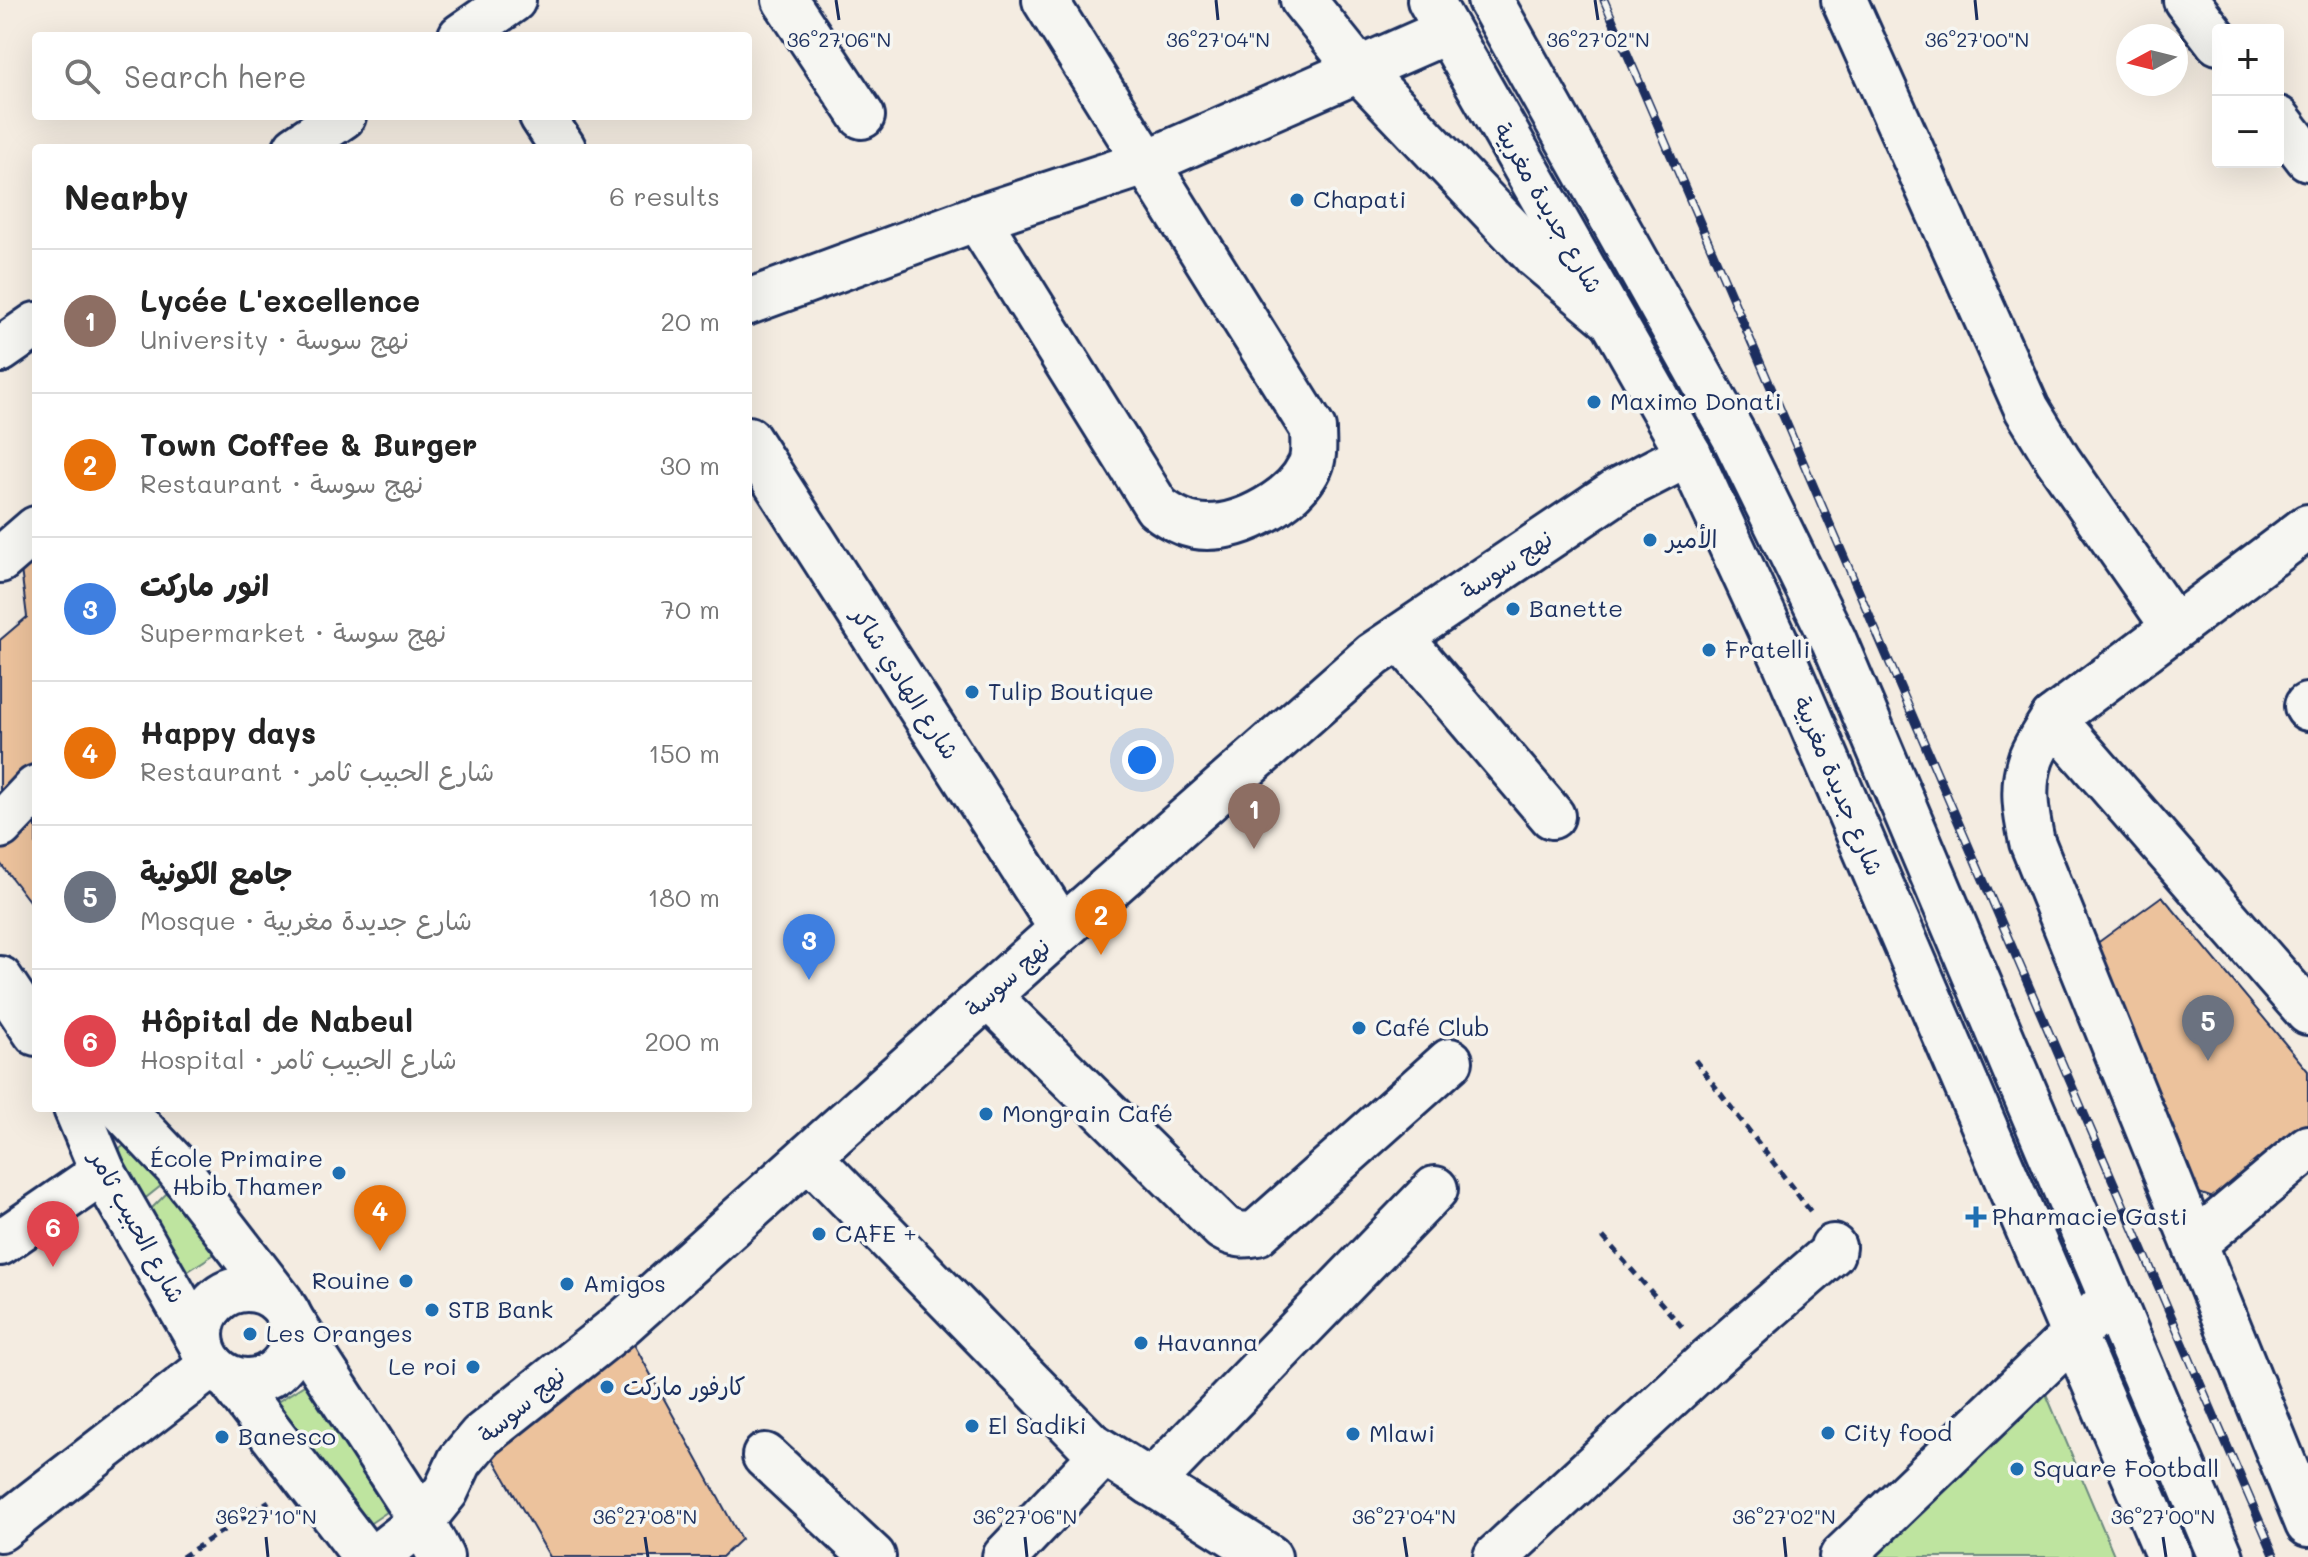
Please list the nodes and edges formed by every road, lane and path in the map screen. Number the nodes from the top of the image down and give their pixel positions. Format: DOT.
graph roads {
  1 [pos="785,0"];
  2 [pos="1045,0"];
  3 [pos="1303,0"];
  4 [pos="1490,0"];
  5 [pos="1844,0"];
  6 [pos="2186,0"];
  7 [pos="1439,15"];
  8 [pos="2212,34"];
  9 [pos="1359,70"];
  10 [pos="862,116"];
  11 [pos="337,120"];
  12 [pos="545,120"];
  13 [pos="2284,127"];
  14 [pos="302,144"];
  15 [pos="560,144"];
  16 [pos="2308,158"];
  17 [pos="1148,162"];
  18 [pos="977,218"];
  19 [pos="752,301"];
  20 [pos="1612,319"];
  21 [pos="32,328"];
  22 [pos="0,350"];
  23 [pos="752,454"];
  24 [pos="1689,454"];
  25 [pos="760,485"];
  26 [pos="2308,527"];
  27 [pos="32,532"];
  28 [pos="0,560"];
  29 [pos="2174,627"];
  30 [pos="1400,637"];
  31 [pos="2053,719"];
  32 [pos="32,792"];
  33 [pos="1552,816"];
  34 [pos="0,826"];
  35 [pos="1062,929"];
  36 [pos="14,996"];
  37 [pos="988,996"];
  38 [pos="2308,1012"];
  39 [pos="32,1026"];
  40 [pos="1695,1060"];
  41 [pos="1450,1061"];
  42 [pos="78,1112"];
  43 [pos="125,1112"];
  44 [pos="2308,1148"];
  45 [pos="807,1160"];
  46 [pos="103,1172"];
  47 [pos="1435,1189"];
  48 [pos="1603,1237"];
  49 [pos="2196,1242"];
  50 [pos="0,1243"];
  51 [pos="1833,1247"];
  52 [pos="2110,1300"];
  53 [pos="286,1311"];
  54 [pos="2072,1336"];
  55 [pos="1710,1359"];
  56 [pos="215,1362"];
  57 [pos="1104,1453"];
  58 [pos="765,1456"];
  59 [pos="304,1479"];
  60 [pos="1151,1483"];
  61 [pos="2308,1524"];
  62 [pos="0,1529"];
  63 [pos="431,1539"];
  64 [pos="182,1557"];
  65 [pos="366,1557"];
  66 [pos="376,1557"];
  67 [pos="873,1557"];
  68 [pos="1005,1557"];
  69 [pos="1269,1557"];
  70 [pos="1496,1557"];
  71 [pos="1842,1557"];
  72 [pos="2169,1557"];
  73 [pos="2221,1557"];
  1 -- 10 [label="street"];
  2 -- 17 [label="street"];
  3 -- 9 [label="street"];
  4 -- 52 [label="street, شارع جديدة مغربية"];
  5 -- 29 [label="street"];
  6 -- 8 [label="street"];
  7 -- 9 [label="street"];
  7 -- 20 [label="street, شارع جديدة مغربية"];
  9 -- 17 [label="street"];
  9 -- 20 [label="street"];
  11 -- 14 [label="street"];
  12 -- 15 [label="street"];
  13 -- 16 [label="street"];
  17 -- 18 [label="street"];
  17 -- 18 [label="street"];
  18 -- 19 [label="street"];
  20 -- 24 [label="street, شارع جديدة مغربية"];
  21 -- 22 [label="street"];
  23 -- 25 [label="street, شارع الهادي شاكر"];
  24 -- 30 [label="street, نهج سوسة"];
  24 -- 54 [label="street, شارع جديدة مغربية"];
  25 -- 35 [label="street, شارع الهادي شاكر"];
  26 -- 29 [label="street"];
  27 -- 28 [label="street"];
  29 -- 31 [label="street"];
  30 -- 33 [label="street"];
  30 -- 35 [label="street, نهج سوسة"];
  31 -- 38 [label="street"];
  31 -- 49 [label="street"];
  32 -- 34 [label="street"];
  35 -- 37 [label="street, نهج سوسة"];
  36 -- 39 [label="street"];
  37 -- 41 [label="street"];
  37 -- 45 [label="street, نهج سوسة"];
  40 -- 51 [label="path"];
  42 -- 46 [label="street, شارع الحبيب ثامر"];
  43 -- 53 [label="street, شارع الحبيب ثامر"];
  44 -- 49 [label="street"];
  45 -- 57 [label="street"];
  45 -- 63 [label="street, نهج سوسة"];
  46 -- 50 [label="street"];
  46 -- 56 [label="street, شارع الحبيب ثامر"];
  47 -- 60 [label="street"];
  48 -- 55 [label="path"];
  49 -- 61 [label="street"];
  51 -- 55 [label="street"];
  52 -- 54 [label="street"];
  52 -- 73 [label="street, شارع جديدة مغربية"];
  53 -- 56 [label="street"];
  53 -- 56 [label="street"];
  53 -- 63 [label="street, شارع الحبيب ثامر"];
  54 -- 71 [label="street"];
  54 -- 72 [label="street, شارع جديدة مغربية"];
  55 -- 70 [label="street"];
  56 -- 59 [label="street, شارع الحبيب ثامر"];
  56 -- 62 [label="street"];
  57 -- 60 [label="street"];
  57 -- 68 [label="street"];
  58 -- 67 [label="street"];
  59 -- 64 [label="path"];
  59 -- 65 [label="street, شارع الحبيب ثامر"];
  60 -- 69 [label="street"];
  63 -- 66 [label="street, نهج سوسة"];
}
